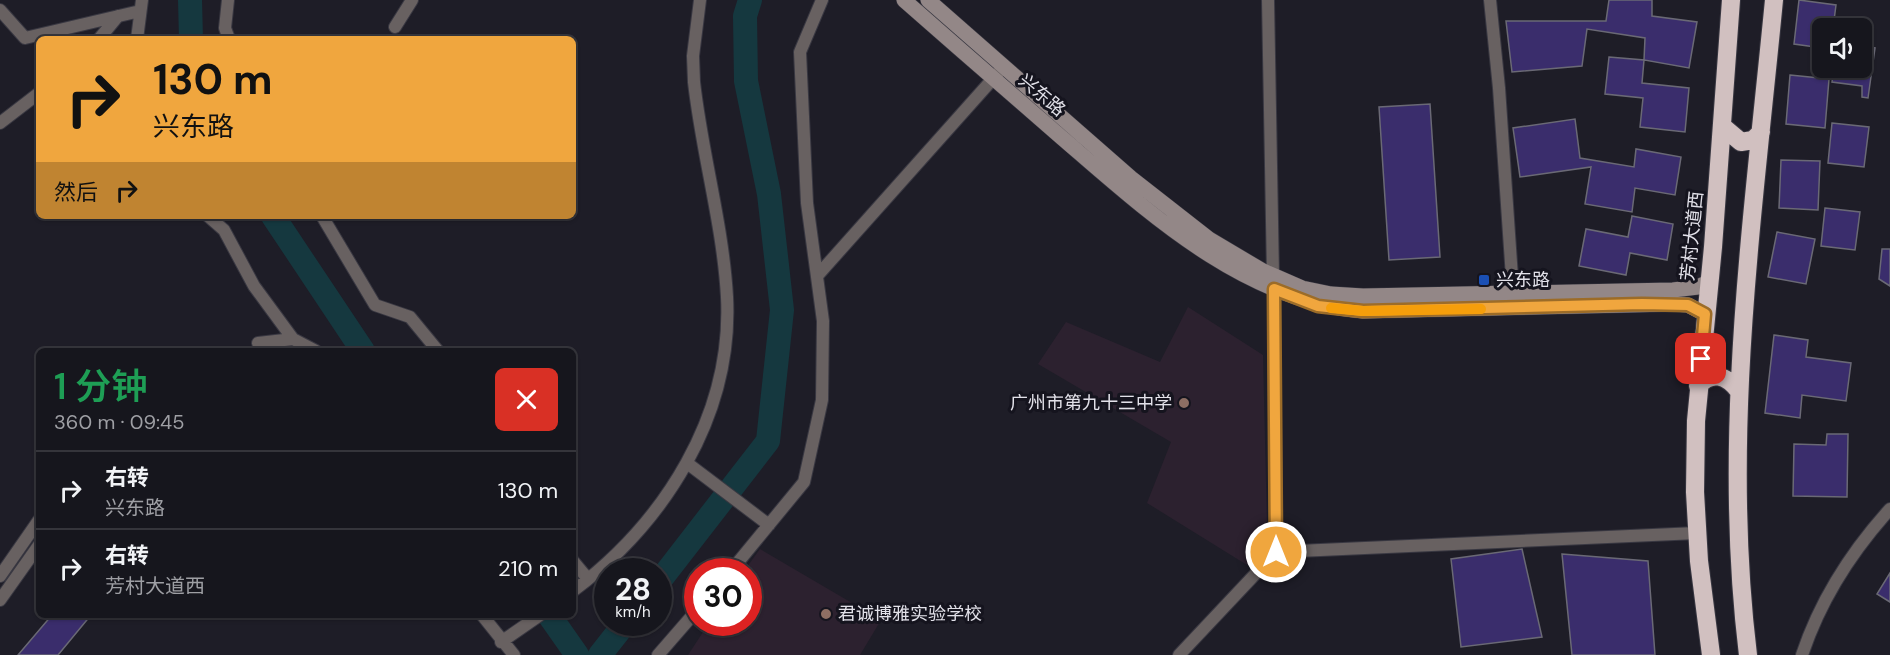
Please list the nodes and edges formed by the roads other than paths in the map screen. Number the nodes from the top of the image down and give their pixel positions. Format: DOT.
graph roads {
  1 [pos="228,0"];
  2 [pos="412,0"];
  3 [pos="700,0"];
  4 [pos="822,0"];
  5 [pos="904,0"];
  6 [pos="928,0"];
  7 [pos="1268,0"];
  8 [pos="1490,0"];
  9 [pos="1731,0"];
  10 [pos="1774,0"];
  11 [pos="141,6"];
  12 [pos="0,10"];
  13 [pos="118,16"];
  14 [pos="395,27"];
  15 [pos="101,36"];
  16 [pos="137,36"];
  17 [pos="228,36"];
  18 [pos="1004,67"];
  19 [pos="993,79"];
  20 [pos="36,95"];
  21 [pos="0,123"];
  22 [pos="1722,126"];
  23 [pos="1761,132"];
  24 [pos="211,219"];
  25 [pos="324,219"];
  26 [pos="817,276"];
  27 [pos="1273,282"];
  28 [pos="1708,282"];
  29 [pos="1513,292"];
  30 [pos="1705,314"];
  31 [pos="293,339"];
  32 [pos="258,343"];
  33 [pos="310,348"];
  34 [pos="436,348"];
  35 [pos="1698,386"];
  36 [pos="1738,390"];
  37 [pos="687,463"];
  38 [pos="1890,509"];
  39 [pos="36,524"];
  40 [pos="769,525"];
  41 [pos="1697,533"];
  42 [pos="36,549"];
  43 [pos="1276,552"];
  44 [pos="742,558"];
  45 [pos="576,565"];
  46 [pos="0,576"];
  47 [pos="588,579"];
  48 [pos="576,589"];
  49 [pos="0,600"];
  50 [pos="484,618"];
  51 [pos="536,618"];
  52 [pos="684,625"];
  53 [pos="501,642"];
  54 [pos="514,655"];
  55 [pos="658,655"];
  56 [pos="1179,655"];
  57 [pos="1711,655"];
  58 [pos="1748,655"];
  59 [pos="1802,655"];
  1 -- 17 [label="street"];
  2 -- 14 [label="street"];
  3 -- 37 [label="street"];
  4 -- 26 [label="street"];
  5 -- 19 [label="street, 兴东路"];
  6 -- 18 [label="street, 兴东路"];
  7 -- 27 [label="street"];
  8 -- 29 [label="street"];
  9 -- 22 [label="highway, 芳村大道西"];
  10 -- 23 [label="highway"];
  11 -- 13 [label="street"];
  11 -- 16 [label="street"];
  12 -- 13 [label="street"];
  13 -- 15 [label="street"];
  18 -- 19 [label="street"];
  18 -- 27 [label="street, 兴东路"];
  19 -- 26 [label="street"];
  19 -- 27 [label="street, 兴东路"];
  20 -- 21 [label="street"];
  22 -- 23 [label="highway"];
  22 -- 28 [label="highway, 芳村大道西"];
  23 -- 36 [label="highway"];
  24 -- 31 [label="street"];
  25 -- 34 [label="street"];
  26 -- 40 [label="street"];
  27 -- 29 [label="street, 兴东路"];
  27 -- 30 [label="street, 兴东路"];
  27 -- 43 [label="street"];
  28 -- 29 [label="street, 兴东路"];
  28 -- 30 [label="highway, 芳村大道西"];
  30 -- 35 [label="highway, 芳村大道西"];
  31 -- 32 [label="street"];
  31 -- 33 [label="street"];
  35 -- 36 [label="highway"];
  35 -- 41 [label="highway, 芳村大道西"];
  36 -- 58 [label="highway"];
  37 -- 40 [label="street"];
  37 -- 47 [label="street"];
  38 -- 59 [label="street"];
  39 -- 46 [label="street"];
  40 -- 44 [label="street"];
  41 -- 43 [label="street"];
  41 -- 57 [label="highway, 芳村大道西"];
  42 -- 49 [label="street"];
  43 -- 56 [label="street"];
  45 -- 47 [label="street"];
  47 -- 48 [label="street"];
  50 -- 53 [label="street"];
  51 -- 53 [label="street"];
  52 -- 55 [label="street"];
  53 -- 54 [label="street"];
}
